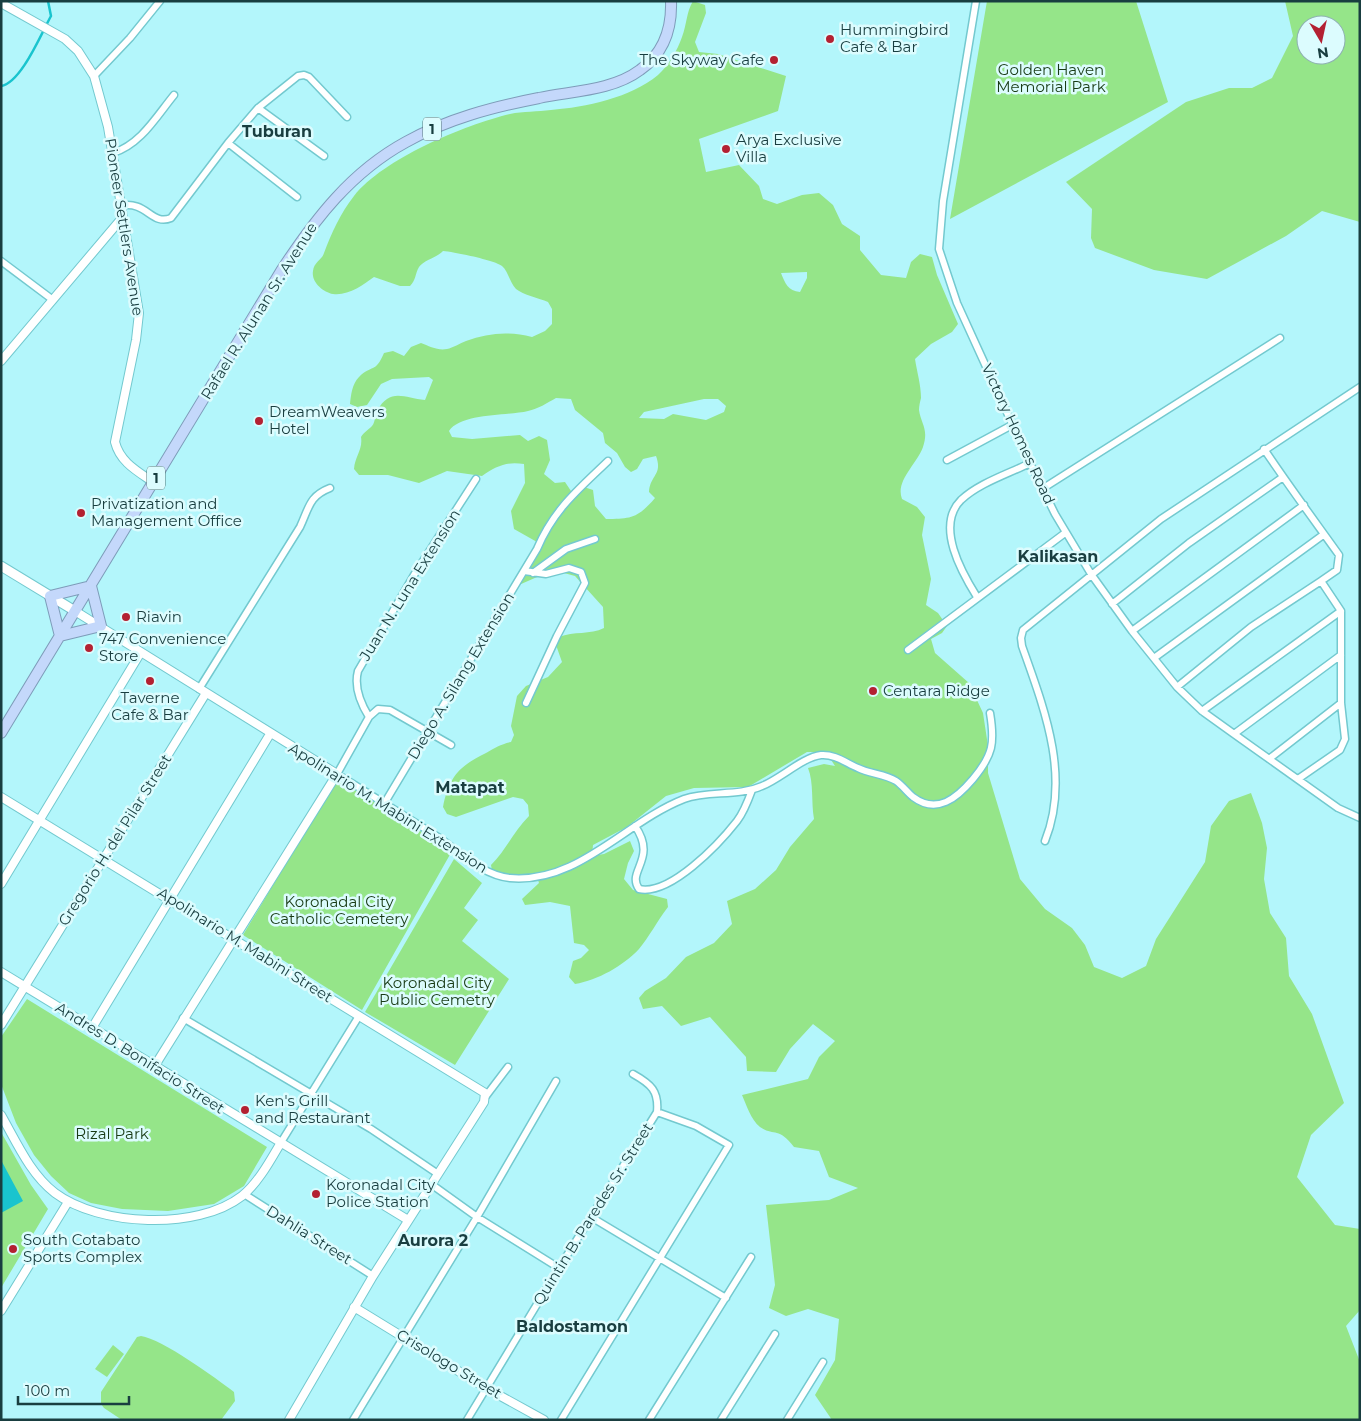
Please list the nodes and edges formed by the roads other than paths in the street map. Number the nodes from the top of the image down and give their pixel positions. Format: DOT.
graph roads {
  1 [pos="160,1"];
  2 [pos="671,1"];
  3 [pos="976,1"];
  4 [pos="1,2"];
  5 [pos="94,76"];
  6 [pos="174,95"];
  7 [pos="258,108"];
  8 [pos="348,117"];
  9 [pos="228,143"];
  10 [pos="113,153"];
  11 [pos="324,156"];
  12 [pos="297,197"];
  13 [pos="120,206"];
  14 [pos="122,218"];
  15 [pos="1,261"];
  16 [pos="53,300"];
  17 [pos="1280,338"];
  18 [pos="1,361"];
  19 [pos="1360,387"];
  20 [pos="1012,425"];
  21 [pos="1264,449"];
  22 [pos="947,460"];
  23 [pos="608,461"];
  24 [pos="1030,463"];
  25 [pos="1283,477"];
  26 [pos="476,479"];
  27 [pos="153,482"];
  28 [pos="330,488"];
  29 [pos="1042,489"];
  30 [pos="1304,505"];
  31 [pos="1065,533"];
  32 [pos="1323,535"];
  33 [pos="595,539"];
  34 [pos="1,566"];
  35 [pos="524,571"];
  36 [pos="533,573"];
  37 [pos="1091,574"];
  38 [pos="1322,581"];
  39 [pos="91,586"];
  40 [pos="50,596"];
  41 [pos="977,597"];
  42 [pos="1112,604"];
  43 [pos="75,611"];
  44 [pos="1341,611"];
  45 [pos="100,626"];
  46 [pos="1132,631"];
  47 [pos="60,636"];
  48 [pos="908,650"];
  49 [pos="141,652"];
  50 [pos="1341,655"];
  51 [pos="1154,658"];
  52 [pos="1177,687"];
  53 [pos="203,691"];
  54 [pos="526,703"];
  55 [pos="1341,703"];
  56 [pos="1202,711"];
  57 [pos="990,713"];
  58 [pos="369,717"];
  59 [pos="427,732"];
  60 [pos="1,733"];
  61 [pos="270,734"];
  62 [pos="1234,734"];
  63 [pos="451,745"];
  64 [pos="1269,759"];
  65 [pos="337,774"];
  66 [pos="1298,779"];
  67 [pos="752,790"];
  68 [pos="1,797"];
  69 [pos="384,804"];
  70 [pos="1360,818"];
  71 [pos="40,819"];
  72 [pos="635,826"];
  73 [pos="1045,841"];
  74 [pos="104,859"];
  75 [pos="1,884"];
  76 [pos="170,899"];
  77 [pos="233,938"];
  78 [pos="1,972"];
  79 [pos="25,987"];
  80 [pos="360,1016"];
  81 [pos="183,1018"];
  82 [pos="1,1025"];
  83 [pos="92,1028"];
  84 [pos="508,1066"];
  85 [pos="154,1067"];
  86 [pos="633,1074"];
  87 [pos="556,1081"];
  88 [pos="312,1094"];
  89 [pos="486,1096"];
  90 [pos="658,1112"];
  91 [pos="1,1115"];
  92 [pos="280,1144"];
  93 [pos="438,1174"];
  94 [pos="431,1184"];
  95 [pos="244,1194"];
  96 [pos="68,1202"];
  97 [pos="478,1217"];
  98 [pos="591,1217"];
  99 [pos="408,1220"];
  100 [pos="751,1257"];
  101 [pos="659,1260"];
  102 [pos="558,1268"];
  103 [pos="373,1276"];
  104 [pos="726,1298"];
  105 [pos="354,1307"];
  106 [pos="1,1311"];
  107 [pos="775,1334"];
  108 [pos="402,1337"];
  109 [pos="823,1362"];
  110 [pos="486,1388"];
  111 [pos="289,1420"];
  112 [pos="353,1420"];
  113 [pos="467,1420"];
  114 [pos="544,1420"];
  115 [pos="561,1420"];
  116 [pos="649,1420"];
  117 [pos="721,1420"];
  118 [pos="787,1420"];
  1 -- 5 [label="street"];
  2 -- 27 [label="highway, Rafael R. Alunan Sr. Avenue / 1"];
  3 -- 20 [label="street, Victory Homes Road"];
  4 -- 5 [label="street, Pioneer Settlers Avenue"];
  5 -- 10 [label="street, Pioneer Settlers Avenue"];
  6 -- 10 [label="street"];
  7 -- 8 [label="street"];
  7 -- 9 [label="street"];
  7 -- 11 [label="street"];
  9 -- 12 [label="street"];
  9 -- 13 [label="street"];
  10 -- 13 [label="street, Pioneer Settlers Avenue"];
  13 -- 14 [label="street, Pioneer Settlers Avenue"];
  14 -- 16 [label="street"];
  14 -- 27 [label="street, Pioneer Settlers Avenue"];
  15 -- 16 [label="street"];
  16 -- 18 [label="street"];
  17 -- 29 [label="street"];
  19 -- 21 [label="street"];
  20 -- 22 [label="street"];
  20 -- 24 [label="street, Victory Homes Road"];
  21 -- 25 [label="street"];
  21 -- 37 [label="street"];
  23 -- 35 [label="street, Diego A. Silang Extension"];
  24 -- 29 [label="street, Victory Homes Road"];
  24 -- 41 [label="street"];
  25 -- 30 [label="street"];
  25 -- 42 [label="street"];
  26 -- 58 [label="street, Juan N. Luna Extension"];
  27 -- 39 [label="highway, Rafael R. Alunan Sr. Avenue / 1"];
  28 -- 53 [label="street"];
  29 -- 31 [label="street, Victory Homes Road"];
  30 -- 32 [label="street"];
  30 -- 46 [label="street"];
  31 -- 37 [label="street, Victory Homes Road"];
  31 -- 41 [label="street"];
  32 -- 38 [label="street"];
  32 -- 51 [label="street"];
  33 -- 36 [label="street"];
  34 -- 40 [label="main road"];
  35 -- 36 [label="street"];
  35 -- 59 [label="street, Diego A. Silang Extension"];
  36 -- 54 [label="street"];
  37 -- 42 [label="street, Victory Homes Road"];
  37 -- 73 [label="street"];
  38 -- 44 [label="street"];
  38 -- 52 [label="street"];
  39 -- 40 [label="highway"];
  39 -- 43 [label="highway, Rafael R. Alunan Sr. Avenue / 1"];
  39 -- 45 [label="highway"];
  40 -- 43 [label="main road"];
  40 -- 47 [label="highway"];
  41 -- 48 [label="street"];
  42 -- 46 [label="street, Victory Homes Road"];
  43 -- 45 [label="street, Apolinario M. Mabini Extension"];
  43 -- 47 [label="highway, Rafael R. Alunan Sr. Avenue / 1"];
  44 -- 50 [label="street"];
  44 -- 56 [label="street"];
  45 -- 47 [label="highway"];
  45 -- 49 [label="street, Apolinario M. Mabini Extension"];
  46 -- 51 [label="street, Victory Homes Road"];
  47 -- 60 [label="highway, Rafael R. Alunan Sr. Avenue / 1"];
  49 -- 53 [label="street, Apolinario M. Mabini Extension"];
  49 -- 71 [label="street"];
  50 -- 55 [label="street"];
  50 -- 62 [label="street"];
  51 -- 52 [label="street, Victory Homes Road"];
  52 -- 56 [label="street, Victory Homes Road"];
  53 -- 61 [label="street, Apolinario M. Mabini Extension"];
  53 -- 74 [label="street, Gregorio H. del Pilar Street"];
  55 -- 64 [label="street"];
  55 -- 66 [label="street"];
  56 -- 62 [label="street, Victory Homes Road"];
  57 -- 67 [label="street, Apolinario M. Mabini Extension"];
  58 -- 59 [label="street"];
  58 -- 65 [label="street"];
  59 -- 63 [label="street"];
  59 -- 69 [label="street, Diego A. Silang Extension"];
  61 -- 65 [label="street, Apolinario M. Mabini Extension"];
  61 -- 76 [label="street"];
  62 -- 64 [label="street, Victory Homes Road"];
  64 -- 66 [label="street, Victory Homes Road"];
  65 -- 69 [label="street, Apolinario M. Mabini Extension"];
  65 -- 77 [label="street"];
  66 -- 70 [label="street, Victory Homes Road"];
  67 -- 72 [label="street, Apolinario M. Mabini Extension"];
  67 -- 72 [label="street"];
  68 -- 71 [label="street, Apolinario M. Mabini Street"];
  69 -- 72 [label="street, Apolinario M. Mabini Extension"];
  71 -- 74 [label="street, Apolinario M. Mabini Street"];
  71 -- 75 [label="street"];
  74 -- 76 [label="street, Apolinario M. Mabini Street"];
  74 -- 79 [label="street, Gregorio H. del Pilar Street"];
  76 -- 77 [label="street, Apolinario M. Mabini Street"];
  76 -- 83 [label="street"];
  77 -- 80 [label="street, Apolinario M. Mabini Street"];
  77 -- 81 [label="street"];
  78 -- 79 [label="street, Andres D. Bonifacio Street"];
  79 -- 82 [label="street, Gregorio H. del Pilar Street"];
  79 -- 83 [label="street, Andres D. Bonifacio Street"];
  80 -- 88 [label="street"];
  80 -- 89 [label="street, Apolinario M. Mabini Street"];
  81 -- 85 [label="street"];
  81 -- 88 [label="street"];
  83 -- 85 [label="street, Andres D. Bonifacio Street"];
  84 -- 89 [label="street"];
  85 -- 92 [label="street, Andres D. Bonifacio Street"];
  86 -- 90 [label="street"];
  87 -- 97 [label="street"];
  88 -- 92 [label="street"];
  88 -- 93 [label="street"];
  89 -- 93 [label="street"];
  90 -- 98 [label="street, Quintin B. Paredes Sr. Street"];
  90 -- 101 [label="street"];
  91 -- 96 [label="street"];
  92 -- 95 [label="street"];
  92 -- 99 [label="street, Andres D. Bonifacio Street"];
  93 -- 94 [label="street"];
  94 -- 97 [label="street"];
  94 -- 99 [label="street"];
  95 -- 96 [label="street"];
  95 -- 103 [label="street, Dahlia Street"];
  96 -- 106 [label="street"];
  97 -- 102 [label="street"];
  97 -- 108 [label="street"];
  98 -- 101 [label="street"];
  98 -- 102 [label="street, Quintin B. Paredes Sr. Street"];
  99 -- 103 [label="street"];
  100 -- 104 [label="street"];
  101 -- 104 [label="street"];
  101 -- 115 [label="street"];
  102 -- 110 [label="street, Quintin B. Paredes Sr. Street"];
  103 -- 105 [label="street"];
  104 -- 116 [label="street"];
  105 -- 108 [label="street, Crisologo Street"];
  105 -- 111 [label="street"];
  107 -- 117 [label="street"];
  108 -- 110 [label="street, Crisologo Street"];
  108 -- 112 [label="street"];
  109 -- 118 [label="street"];
  110 -- 113 [label="street, Quintin B. Paredes Sr. Street"];
  110 -- 114 [label="street, Crisologo Street"];
}
